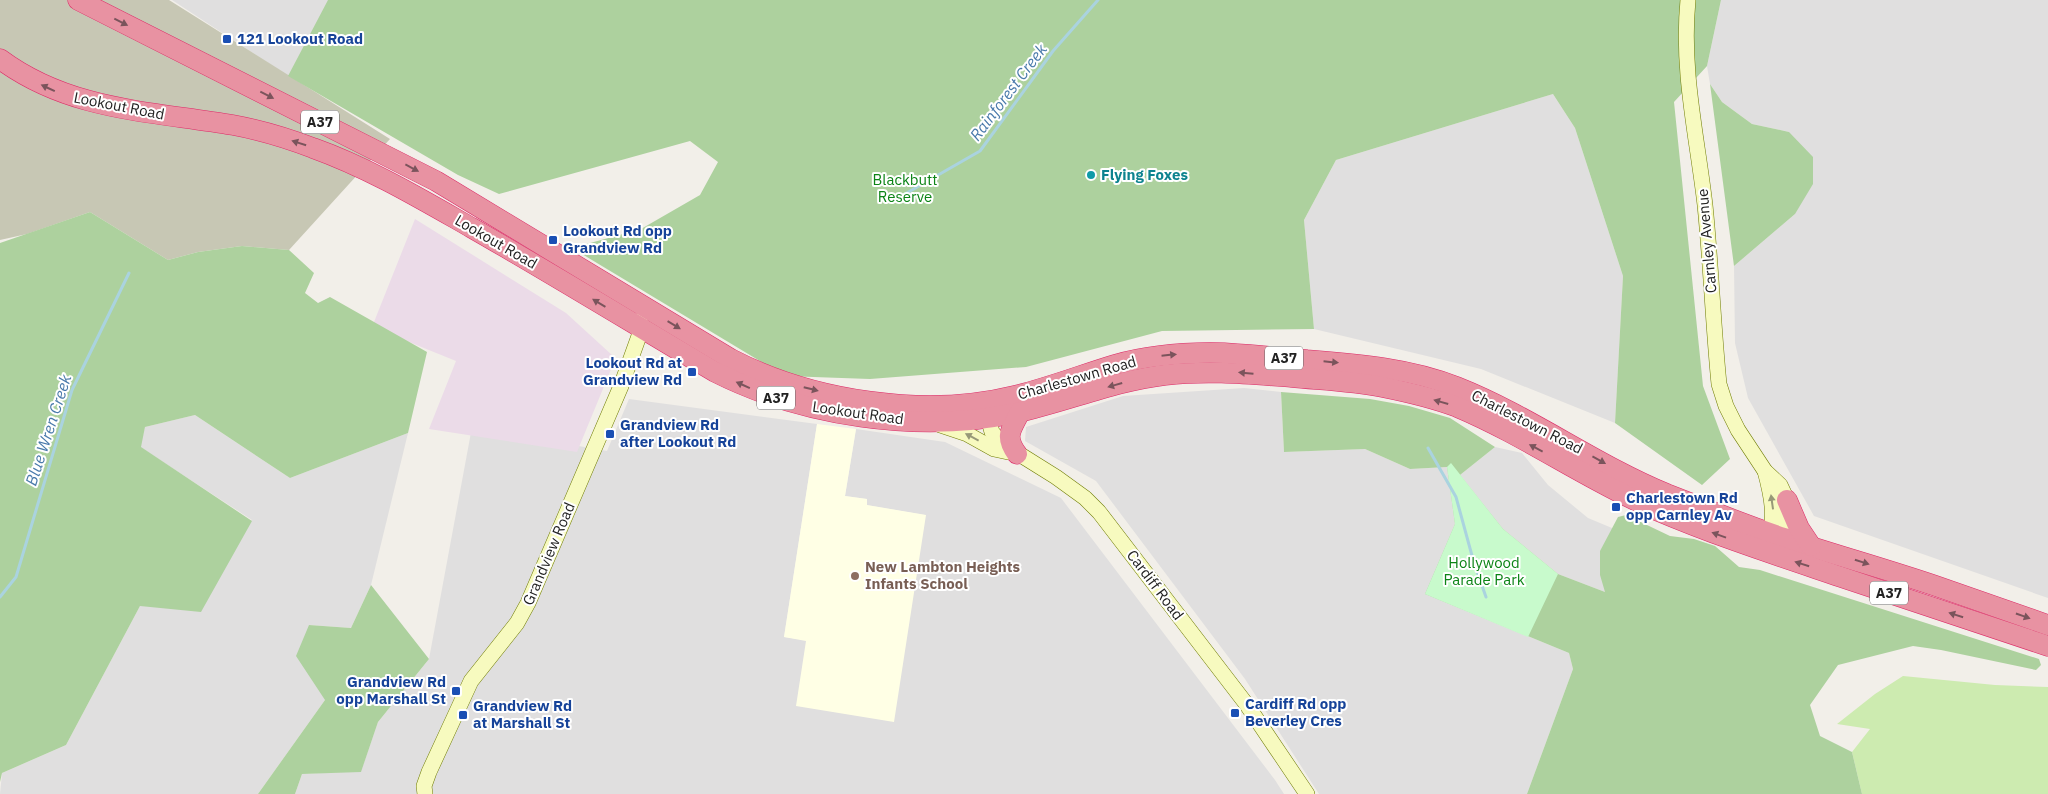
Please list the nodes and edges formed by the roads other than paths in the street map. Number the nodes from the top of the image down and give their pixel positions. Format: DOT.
graph roads {
  1 [pos="1688,0"];
  2 [pos="79,1"];
  3 [pos="0,59"];
  4 [pos="9,71"];
  5 [pos="633,300"];
  6 [pos="641,328"];
  7 [pos="986,410"];
  8 [pos="1020,412"];
  9 [pos="927,422"];
  10 [pos="1017,454"];
  11 [pos="1765,471"];
  12 [pos="1787,500"];
  13 [pos="1773,544"];
  14 [pos="1811,546"];
  15 [pos="2048,625"];
  16 [pos="2048,646"];
  17 [pos="425,794"];
  18 [pos="1307,794"];
  1 -- 11 [label="main road, Carnley Avenue"];
  2 -- 5 [label="highway, Lookout Road / A37, one-way"];
  3 -- 4 [label="highway, Lookout Road"];
  6 -- 4 [label="highway, Lookout Road / A37, one-way"];
  5 -- 6 [label="main road"];
  5 -- 7 [label="highway, Lookout Road / A37, one-way"];
  9 -- 6 [label="highway, Lookout Road / A37, one-way"];
  6 -- 17 [label="main road, Grandview Road"];
  7 -- 8 [label="highway, Charlestown Road / A37"];
  7 -- 9 [label="highway, Lookout Road / A37"];
  7 -- 10 [label="main road, Cardiff Road"];
  7 -- 13 [label="highway, Charlestown Road / A37, one-way"];
  8 -- 10 [label="highway"];
  13 -- 8 [label="highway, Charlestown Road / A37, one-way"];
  10 -- 9 [label="main road, one-way"];
  10 -- 18 [label="main road, Cardiff Road"];
  11 -- 12 [label="main road, Carnley Avenue"];
  13 -- 11 [label="main road, Carnley Avenue, one-way"];
  12 -- 13 [label="main road"];
  12 -- 14 [label="highway"];
  13 -- 14 [label="highway, Charlestown Road / A37"];
  16 -- 13 [label="highway, Charlestown Road / A37, one-way"];
  14 -- 15 [label="highway, Charlestown Road / A37, one-way"];
}
